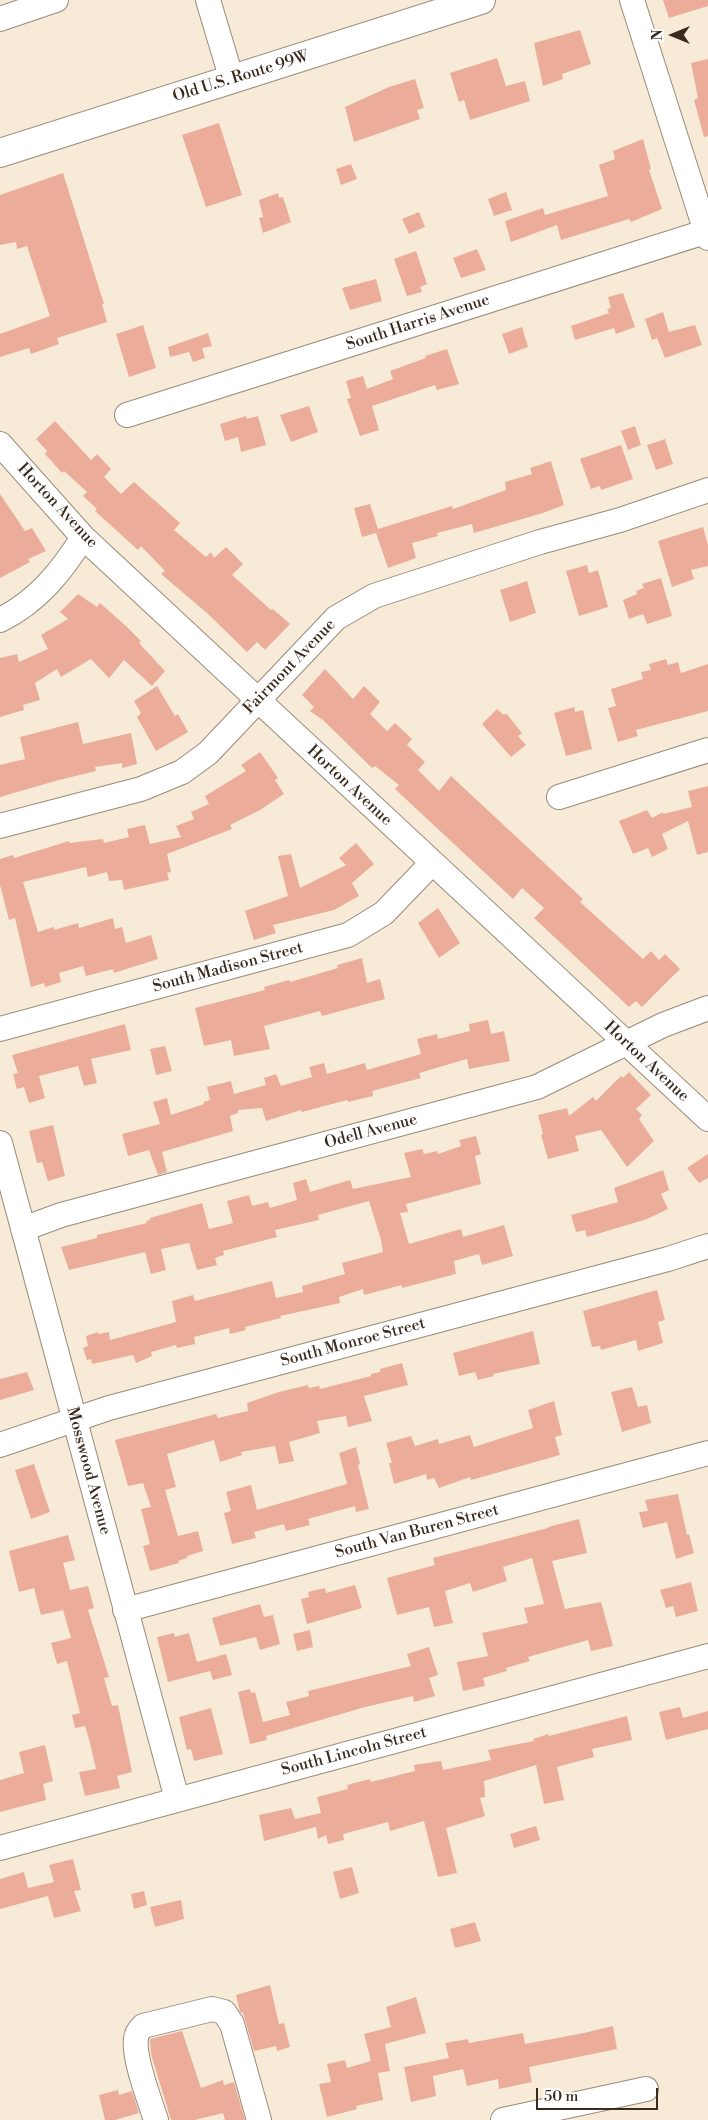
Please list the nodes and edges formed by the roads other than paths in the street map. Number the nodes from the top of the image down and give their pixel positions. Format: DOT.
graph roads {
  1 [pos="56,0"];
  2 [pos="208,0"];
  3 [pos="481,0"];
  4 [pos="632,0"];
  5 [pos="0,19"];
  6 [pos="232,80"];
  7 [pos="0,153"];
  8 [pos="707,234"];
  9 [pos="127,415"];
  10 [pos="0,444"];
  11 [pos="708,490"];
  12 [pos="83,537"];
  13 [pos="0,620"];
  14 [pos="257,701"];
  15 [pos="708,750"];
  16 [pos="559,797"];
  17 [pos="0,826"];
  18 [pos="432,863"];
  19 [pos="708,1008"];
  20 [pos="0,1029"];
  21 [pos="626,1043"];
  22 [pos="708,1119"];
  23 [pos="0,1143"];
  24 [pos="23,1230"];
  25 [pos="708,1246"];
  26 [pos="74,1419"];
  27 [pos="0,1445"];
  28 [pos="708,1454"];
  29 [pos="125,1610"];
  30 [pos="708,1656"];
  31 [pos="177,1799"];
  32 [pos="0,1848"];
  33 [pos="646,2089"];
  34 [pos="156,2120"];
  35 [pos="259,2120"];
  36 [pos="503,2120"];
  1 -- 5 [label="street"];
  2 -- 6 [label="street"];
  3 -- 6 [label="main road, Old U.S. Route 99W"];
  4 -- 8 [label="street"];
  6 -- 7 [label="main road, Old U.S. Route 99W"];
  8 -- 9 [label="street, South Harris Avenue"];
  10 -- 12 [label="street, Horton Avenue"];
  11 -- 14 [label="street, Fairmont Avenue"];
  12 -- 13 [label="street"];
  12 -- 14 [label="street, Horton Avenue"];
  14 -- 17 [label="street, Fairmont Avenue"];
  14 -- 18 [label="street, Horton Avenue"];
  15 -- 16 [label="street"];
  18 -- 20 [label="street, South Madison Street"];
  18 -- 21 [label="street, Horton Avenue"];
  19 -- 21 [label="street, Odell Avenue"];
  21 -- 22 [label="street, Horton Avenue"];
  21 -- 24 [label="street, Odell Avenue"];
  23 -- 24 [label="street, Mosswood Avenue"];
  24 -- 26 [label="street, Mosswood Avenue"];
  25 -- 26 [label="street, South Monroe Street"];
  26 -- 27 [label="street, South Monroe Street"];
  26 -- 29 [label="street, Mosswood Avenue"];
  28 -- 29 [label="street, South Van Buren Street"];
  29 -- 31 [label="street, Mosswood Avenue"];
  30 -- 31 [label="street, South Lincoln Street"];
  31 -- 32 [label="street, South Lincoln Street"];
  33 -- 36 [label="street"];
  34 -- 35 [label="street"];
}
